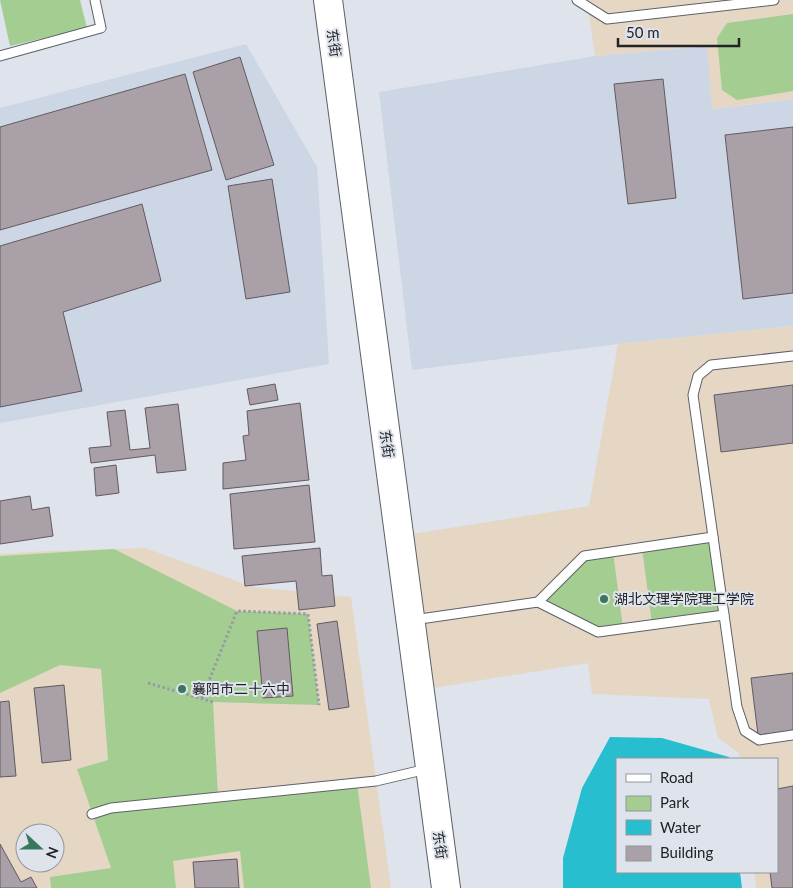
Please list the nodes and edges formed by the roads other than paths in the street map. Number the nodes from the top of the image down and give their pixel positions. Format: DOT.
graph roads {
  1 [pos="95,0"];
  2 [pos="328,0"];
  3 [pos="577,0"];
  4 [pos="774,0"];
  5 [pos="0,56"];
  6 [pos="793,356"];
  7 [pos="713,537"];
  8 [pos="538,602"];
  9 [pos="724,615"];
  10 [pos="410,620"];
  11 [pos="793,736"];
  12 [pos="430,769"];
  13 [pos="92,814"];
  14 [pos="446,888"];
  1 -- 5 [label="lane"];
  2 -- 10 [label="main road, 东街"];
  3 -- 4 [label="lane"];
  6 -- 7 [label="lane"];
  7 -- 8 [label="lane"];
  7 -- 9 [label="lane"];
  8 -- 9 [label="lane"];
  8 -- 10 [label="lane"];
  9 -- 11 [label="lane"];
  10 -- 12 [label="main road, 东街"];
  12 -- 13 [label="lane"];
  12 -- 14 [label="main road, 东街"];
}
